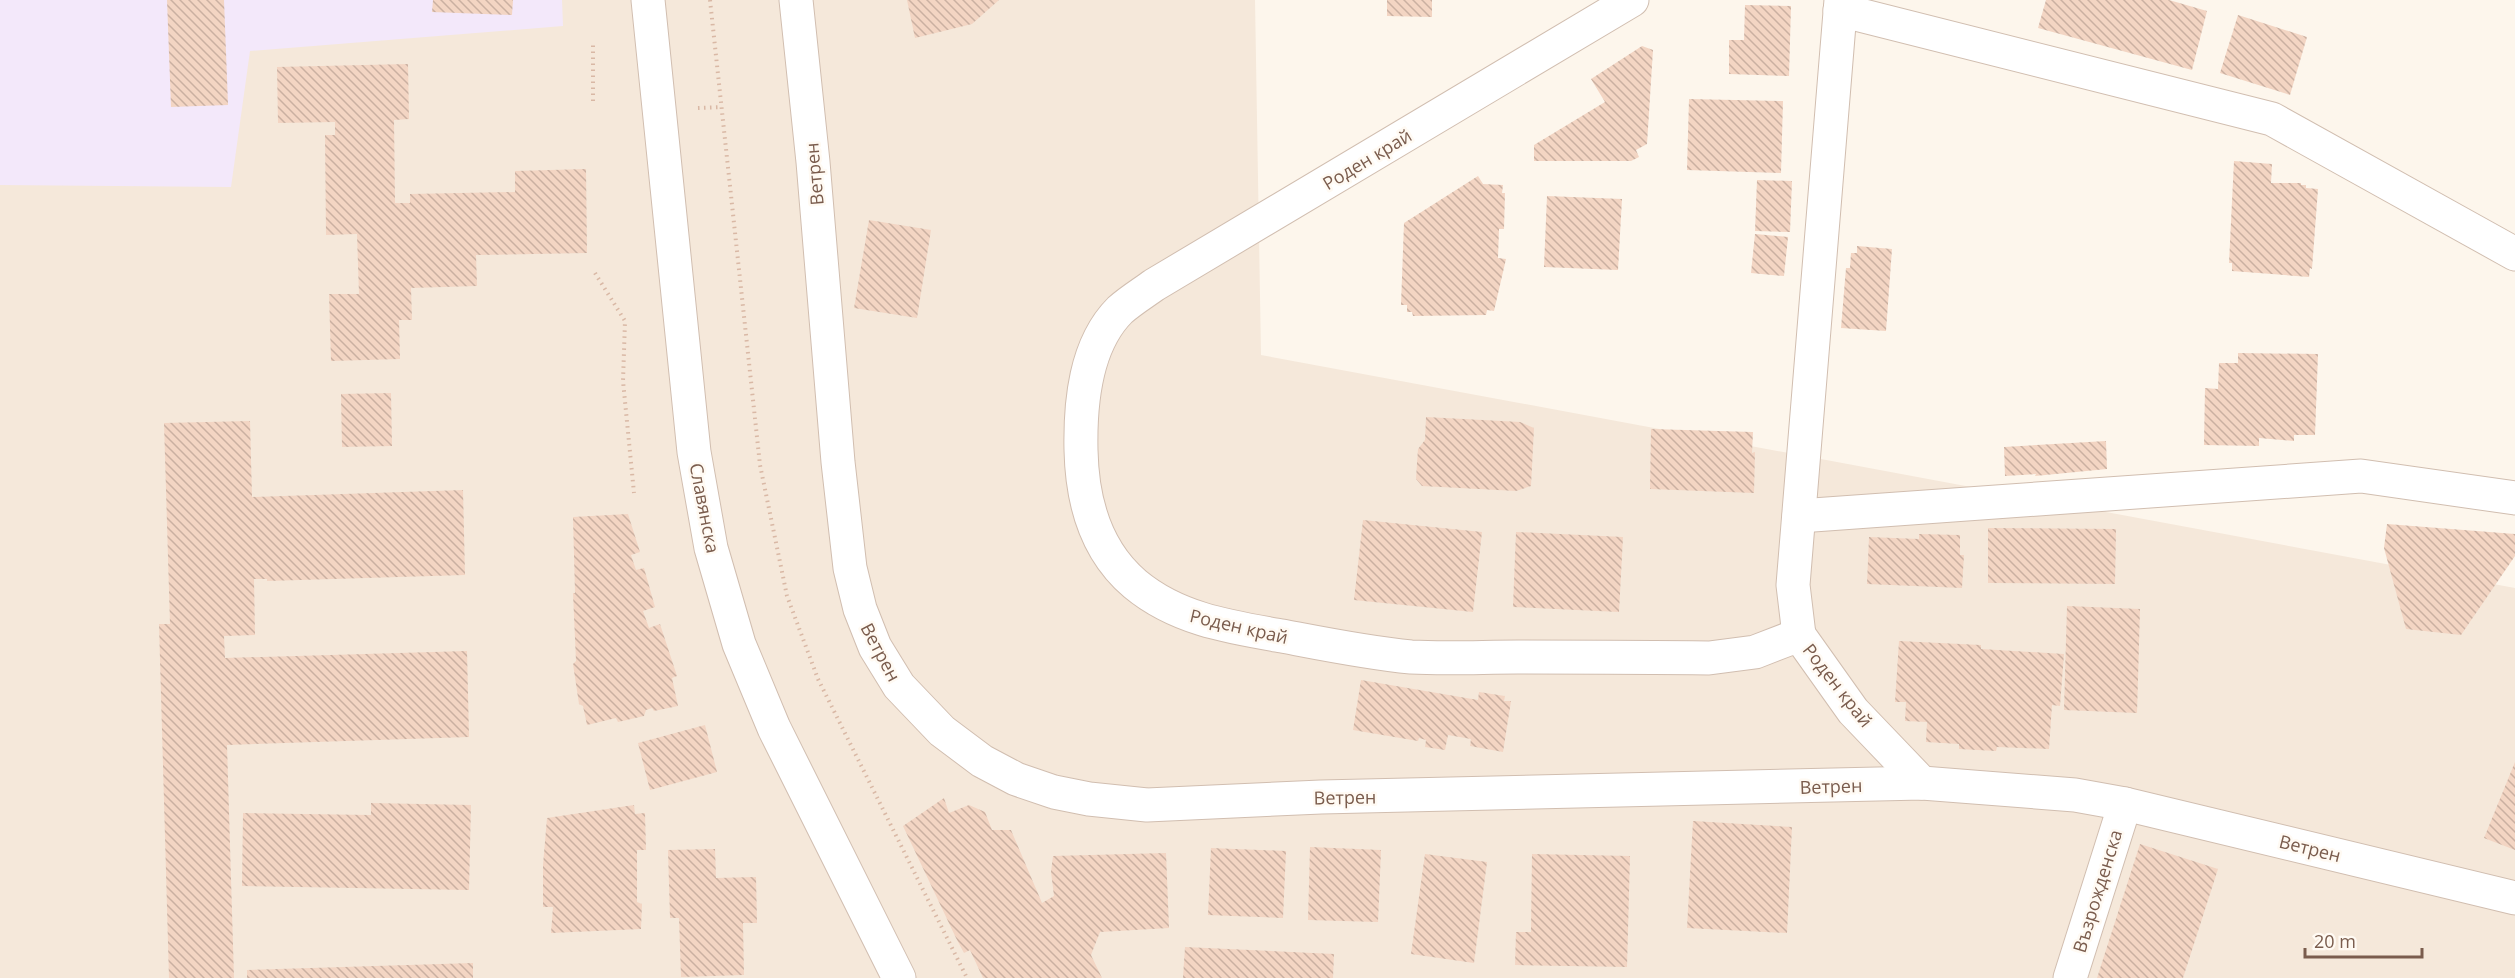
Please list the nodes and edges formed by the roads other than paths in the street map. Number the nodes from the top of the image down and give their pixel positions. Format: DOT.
graph roads {
  1 [pos="648,0"];
  2 [pos="795,0"];
  3 [pos="1632,0"];
  4 [pos="1840,5"];
  5 [pos="2515,255"];
  6 [pos="2515,498"];
  7 [pos="1798,516"];
  8 [pos="1799,635"];
  9 [pos="1922,783"];
  10 [pos="2125,804"];
  11 [pos="2515,898"];
  12 [pos="899,978"];
  13 [pos="2070,978"];
  1 -- 12 [label="street, Славянска"];
  2 -- 9 [label="street, Ветрен"];
  3 -- 8 [label="street, Роден край"];
  4 -- 5 [label="street"];
  4 -- 7 [label="street"];
  6 -- 7 [label="street"];
  7 -- 8 [label="street"];
  8 -- 9 [label="street, Роден край"];
  9 -- 10 [label="street, Ветрен"];
  10 -- 11 [label="street, Ветрен"];
  10 -- 13 [label="street, Възрожденска"];
}
